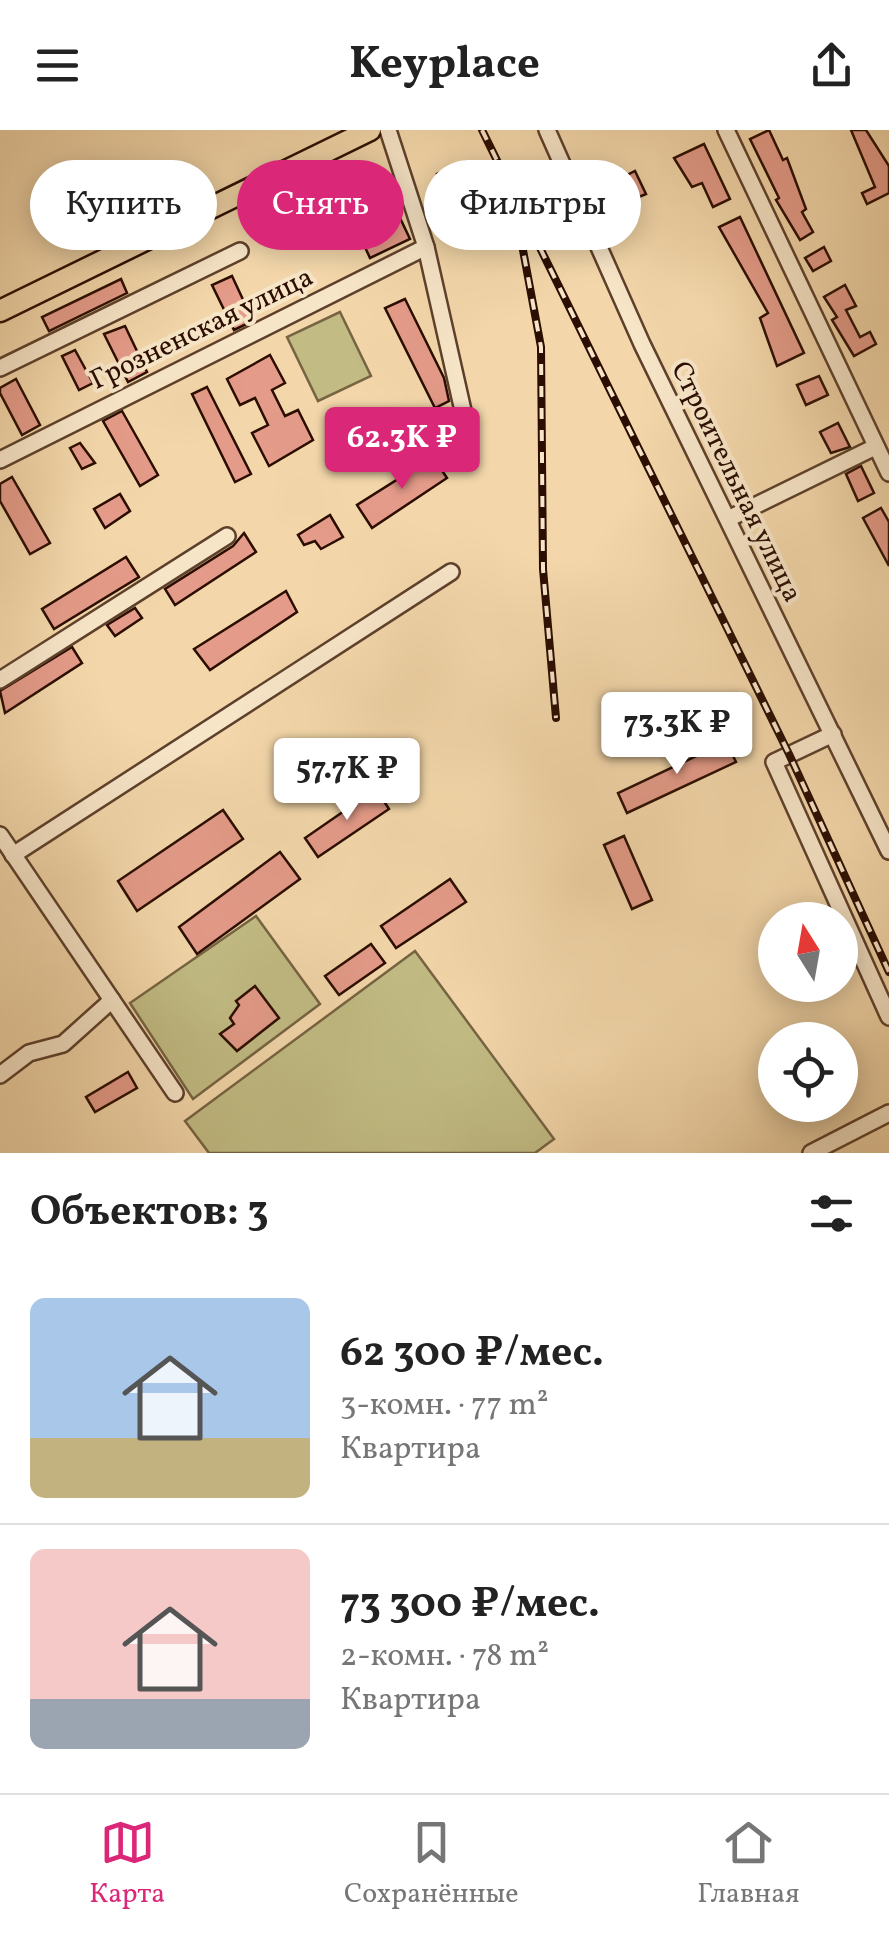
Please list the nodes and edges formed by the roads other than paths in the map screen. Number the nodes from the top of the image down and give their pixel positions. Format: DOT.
graph roads {
  1 [pos="370,130"];
  2 [pos="388,130"];
  3 [pos="547,130"];
  4 [pos="726,130"];
  5 [pos="424,241"];
  6 [pos="424,248"];
  7 [pos="427,250"];
  8 [pos="240,251"];
  9 [pos="0,311"];
  10 [pos="0,368"];
  11 [pos="412,444"];
  12 [pos="876,447"];
  13 [pos="0,460"];
  14 [pos="889,473"];
  15 [pos="730,518"];
  16 [pos="228,536"];
  17 [pos="451,572"];
  18 [pos="0,680"];
  19 [pos="834,734"];
  20 [pos="0,836"];
  21 [pos="889,851"];
  22 [pos="12,855"];
  23 [pos="112,1000"];
  24 [pos="889,1016"];
  25 [pos="0,1075"];
  26 [pos="175,1092"];
  27 [pos="888,1114"];
  28 [pos="811,1153"];
  1 -- 9 [label="main road"];
  2 -- 5 [label="street"];
  3 -- 15 [label="street, Строительная улица"];
  4 -- 12 [label="street"];
  6 -- 13 [label="street, Грозненская улица"];
  7 -- 11 [label="street"];
  8 -- 10 [label="street"];
  12 -- 14 [label="street"];
  12 -- 15 [label="street"];
  15 -- 19 [label="street, Строительная улица"];
  16 -- 18 [label="street"];
  17 -- 22 [label="street"];
  19 -- 21 [label="street, Строительная улица"];
  19 -- 24 [label="street"];
  20 -- 22 [label="street"];
  22 -- 23 [label="street"];
  23 -- 25 [label="street"];
  23 -- 26 [label="street"];
  27 -- 28 [label="street"];
}
